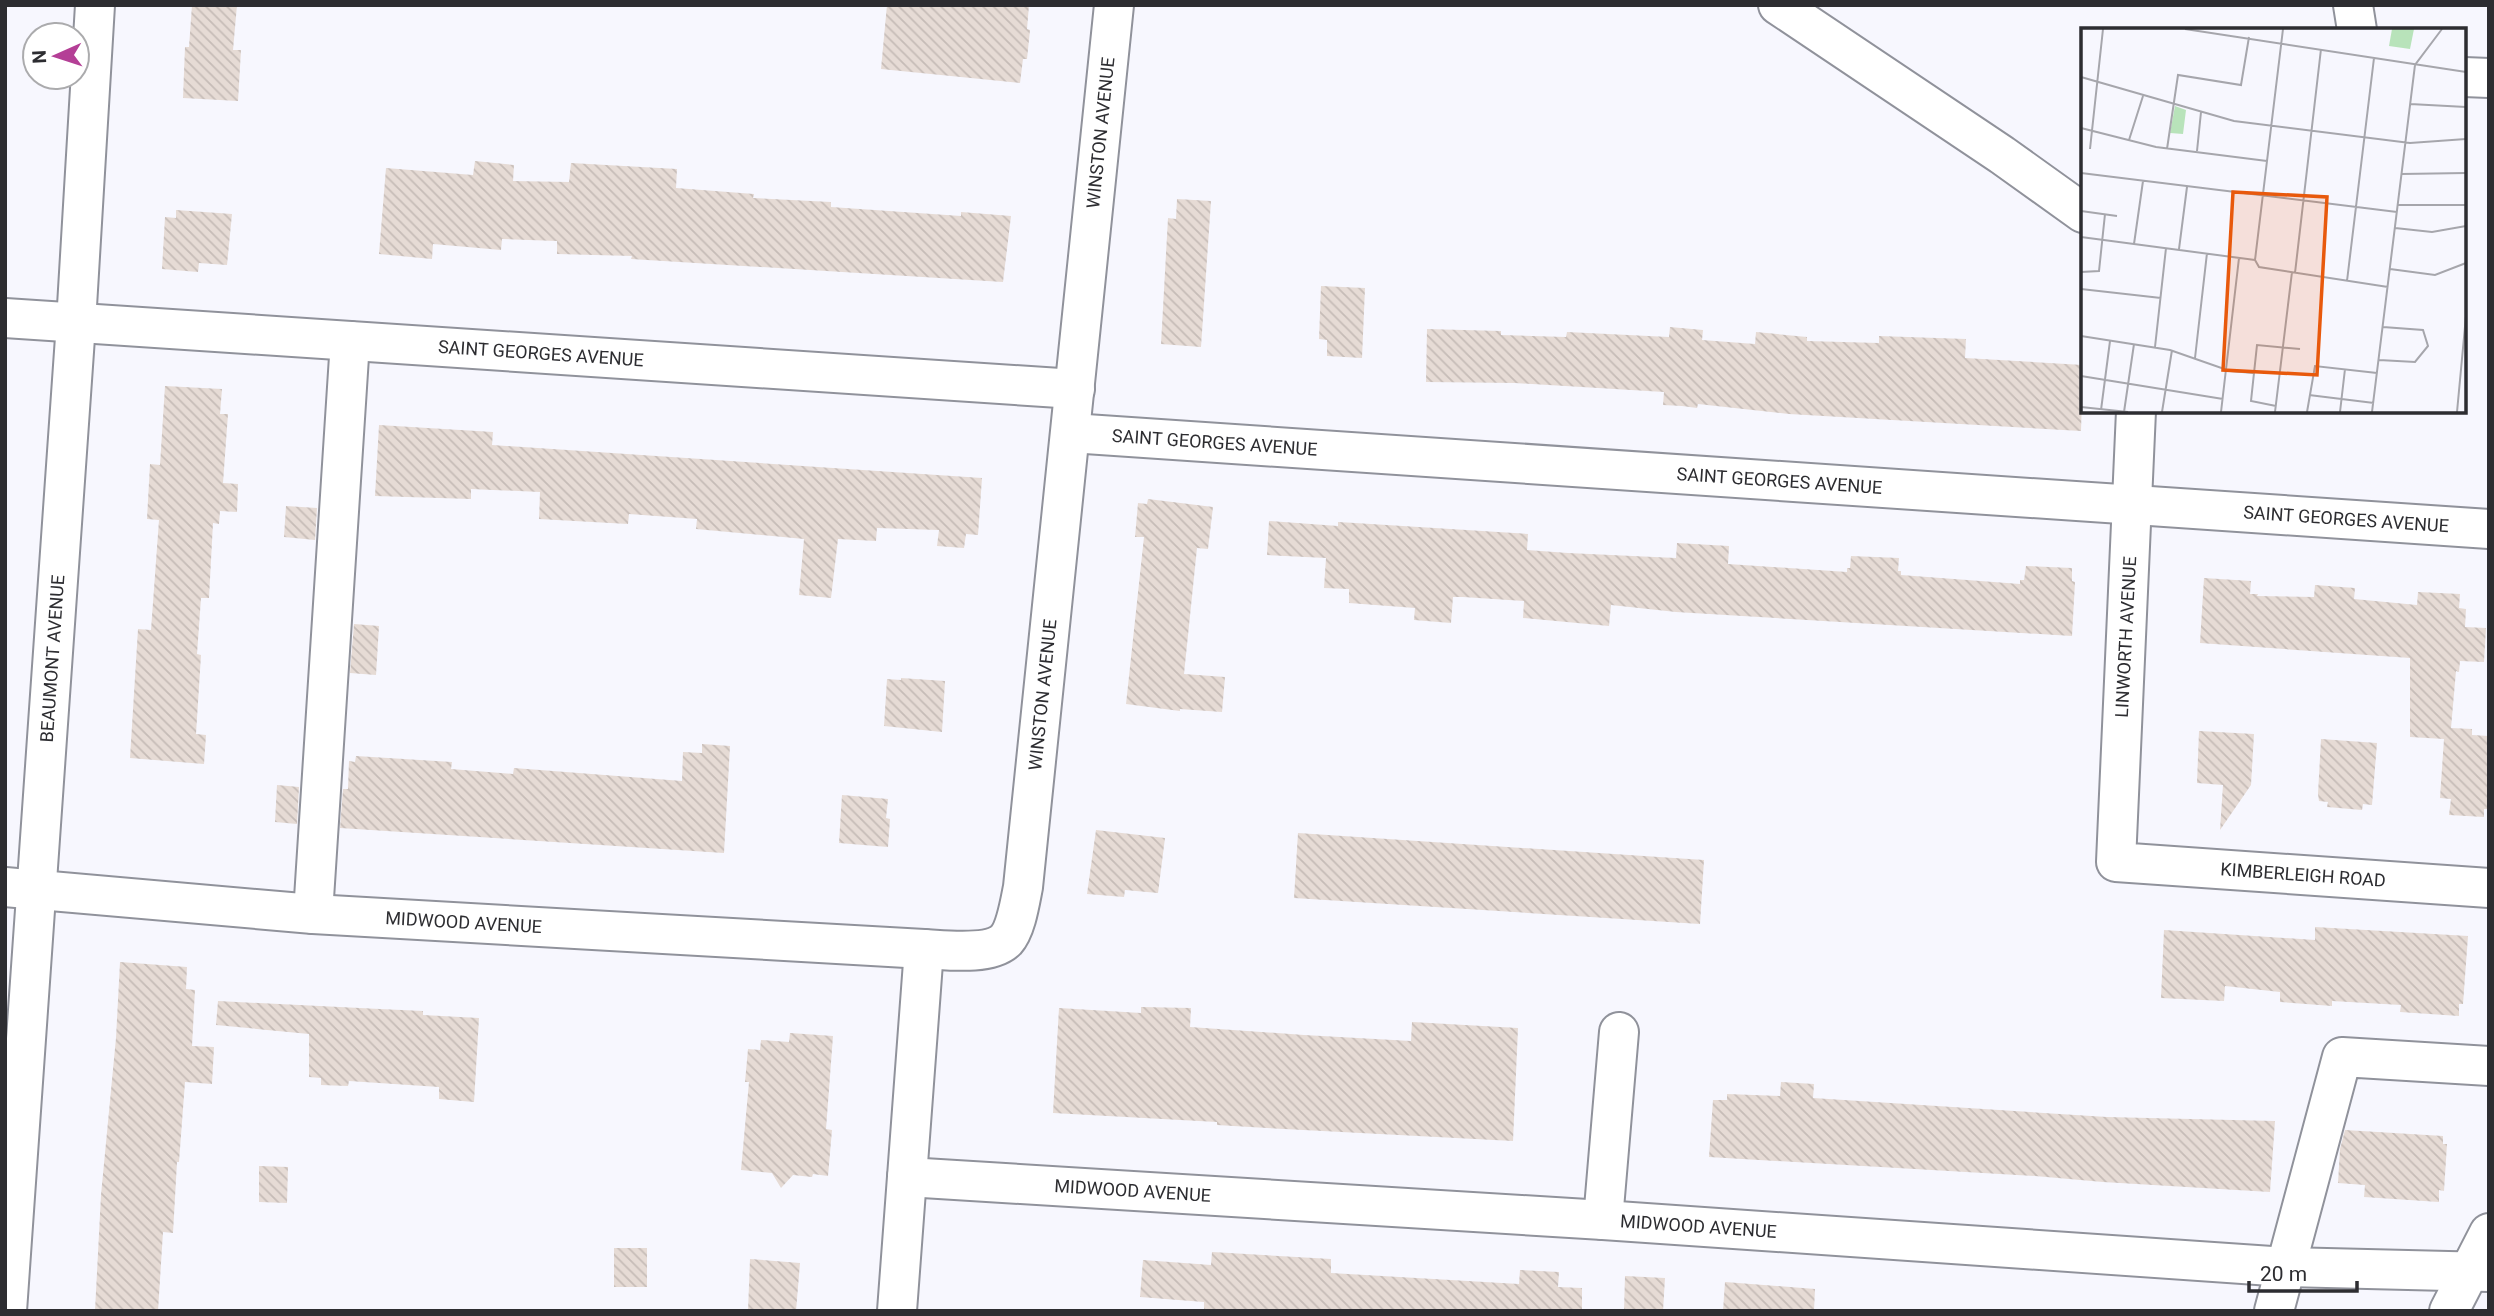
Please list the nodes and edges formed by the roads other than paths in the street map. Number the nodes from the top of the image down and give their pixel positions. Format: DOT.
graph roads {
  1 [pos="95,5"];
  2 [pos="1114,5"];
  3 [pos="1778,5"];
  4 [pos="2353,5"];
  5 [pos="2356,28"];
  6 [pos="2466,77"];
  7 [pos="2489,78"];
  8 [pos="2081,212"];
  9 [pos="5,318"];
  10 [pos="76,323"];
  11 [pos="350,341"];
  12 [pos="1075,388"];
  13 [pos="2136,413"];
  14 [pos="1071,433"];
  15 [pos="2132,506"];
  16 [pos="2489,529"];
  17 [pos="2116,862"];
  18 [pos="21,888"];
  19 [pos="2489,888"];
  20 [pos="313,914"];
  21 [pos="924,949"];
  22 [pos="1619,1032"];
  23 [pos="2489,1066"];
  24 [pos="907,1177"];
  25 [pos="1603,1220"];
  26 [pos="2489,1233"];
  27 [pos="2286,1267"];
  28 [pos="2478,1272"];
  29 [pos="7,1311"];
  30 [pos="897,1311"];
  31 [pos="2274,1311"];
  32 [pos="2449,1311"];
  1 -- 10 [label="street, BEAUMONT AVENUE"];
  2 -- 12 [label="street, WINSTON AVENUE"];
  3 -- 8 [label="street"];
  4 -- 5 [label="street"];
  6 -- 7 [label="street"];
  9 -- 10 [label="street, SAINT GEORGES AVENUE"];
  10 -- 11 [label="street, SAINT GEORGES AVENUE"];
  10 -- 18 [label="street, BEAUMONT AVENUE"];
  11 -- 12 [label="street, SAINT GEORGES AVENUE"];
  11 -- 20 [label="street"];
  12 -- 14 [label="street, WINSTON AVENUE"];
  13 -- 15 [label="street, LINWORTH AVENUE"];
  14 -- 15 [label="street, SAINT GEORGES AVENUE"];
  14 -- 21 [label="street, WINSTON AVENUE"];
  15 -- 16 [label="street, SAINT GEORGES AVENUE"];
  15 -- 17 [label="street, LINWORTH AVENUE"];
  17 -- 19 [label="street, KIMBERLEIGH ROAD"];
  18 -- 20 [label="street, MIDWOOD AVENUE"];
  18 -- 29 [label="street, BEAUMONT AVENUE"];
  20 -- 21 [label="street, MIDWOOD AVENUE"];
  21 -- 24 [label="street"];
  22 -- 25 [label="street"];
  23 -- 27 [label="street"];
  24 -- 25 [label="street, MIDWOOD AVENUE"];
  24 -- 30 [label="street"];
  25 -- 27 [label="street, MIDWOOD AVENUE"];
  26 -- 28 [label="street"];
  27 -- 28 [label="street, MIDWOOD AVENUE"];
  27 -- 31 [label="street"];
  28 -- 32 [label="street"];
}
